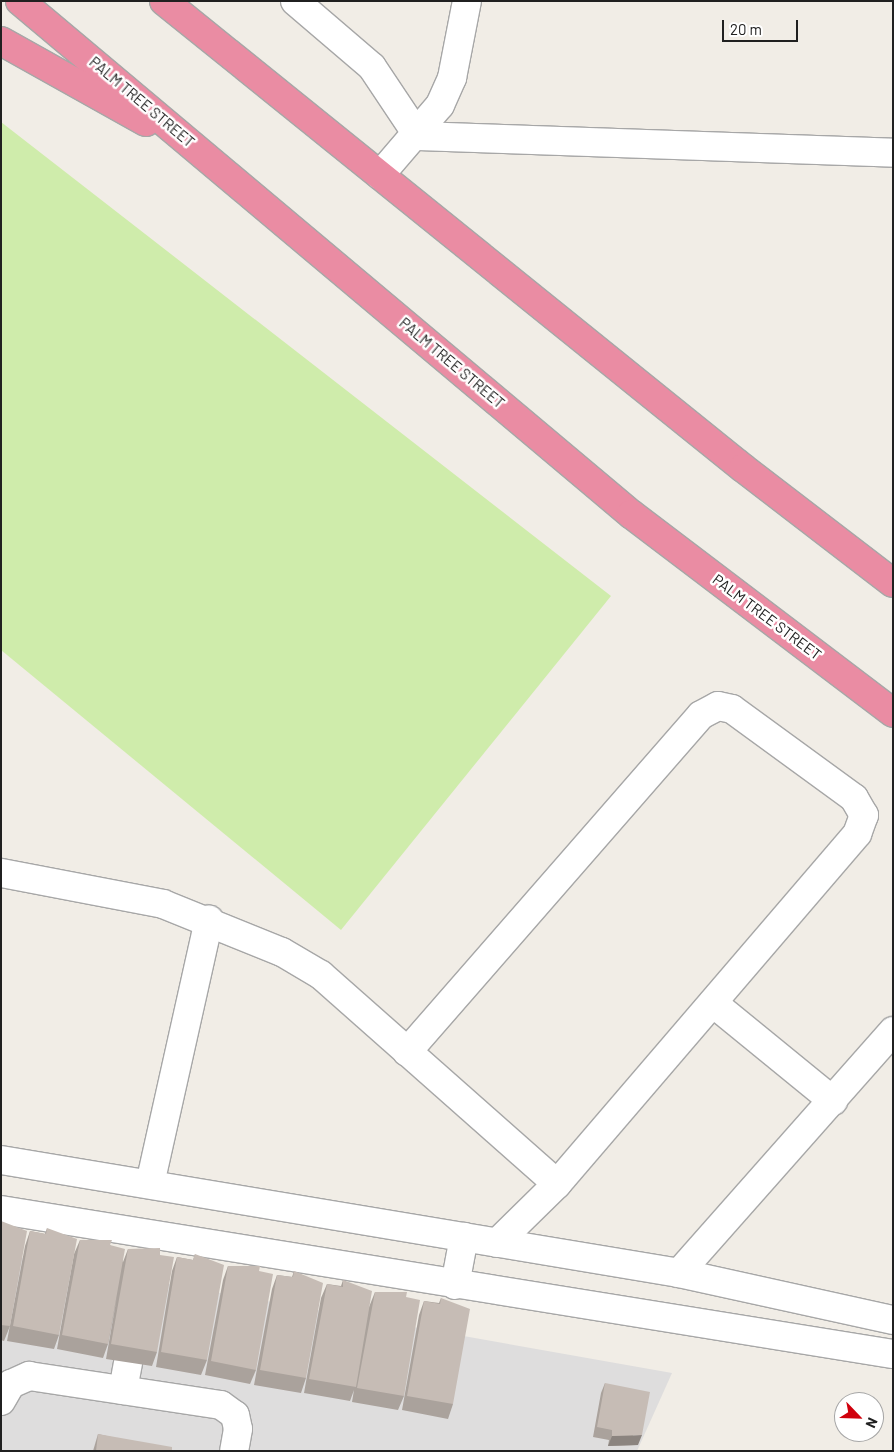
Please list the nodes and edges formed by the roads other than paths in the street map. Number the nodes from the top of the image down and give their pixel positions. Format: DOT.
graph roads {
  1 [pos="20,1"];
  2 [pos="164,1"];
  3 [pos="295,1"];
  4 [pos="467,1"];
  5 [pos="1,41"];
  6 [pos="418,136"];
  7 [pos="893,153"];
  8 [pos="207,156"];
  9 [pos="380,175"];
  10 [pos="893,583"];
  11 [pos="893,713"];
  12 [pos="1,873"];
  13 [pos="209,919"];
  14 [pos="712,1003"];
  15 [pos="893,1031"];
  16 [pos="407,1052"];
  17 [pos="833,1101"];
  18 [pos="1,1160"];
  19 [pos="150,1184"];
  20 [pos="557,1184"];
  21 [pos="1,1210"];
  22 [pos="151,1235"];
  23 [pos="464,1237"];
  24 [pos="497,1242"];
  25 [pos="146,1264"];
  26 [pos="679,1272"];
  27 [pos="455,1285"];
  28 [pos="139,1303"];
  29 [pos="893,1320"];
  30 [pos="893,1354"];
  31 [pos="123,1390"];
  32 [pos="1,1401"];
  33 [pos="234,1451"];
  1 -- 8 [label="highway, PALM TREE STREET"];
  2 -- 9 [label="highway"];
  3 -- 6 [label="street"];
  4 -- 6 [label="street"];
  5 -- 8 [label="highway"];
  6 -- 7 [label="street"];
  6 -- 9 [label="street"];
  8 -- 11 [label="highway, PALM TREE STREET"];
  9 -- 10 [label="highway"];
  12 -- 13 [label="street"];
  13 -- 16 [label="street"];
  13 -- 19 [label="street"];
  14 -- 16 [label="street"];
  14 -- 17 [label="street"];
  14 -- 20 [label="street"];
  15 -- 17 [label="street"];
  16 -- 20 [label="street"];
  17 -- 26 [label="street"];
  18 -- 19 [label="street"];
  19 -- 23 [label="street"];
  20 -- 24 [label="street"];
  21 -- 22 [label="street"];
  22 -- 25 [label="street"];
  22 -- 27 [label="street"];
  23 -- 24 [label="street"];
  23 -- 27 [label="street"];
  24 -- 26 [label="street"];
  26 -- 29 [label="street"];
  27 -- 30 [label="street"];
  28 -- 31 [label="street"];
  31 -- 32 [label="street"];
  31 -- 33 [label="street"];
}
